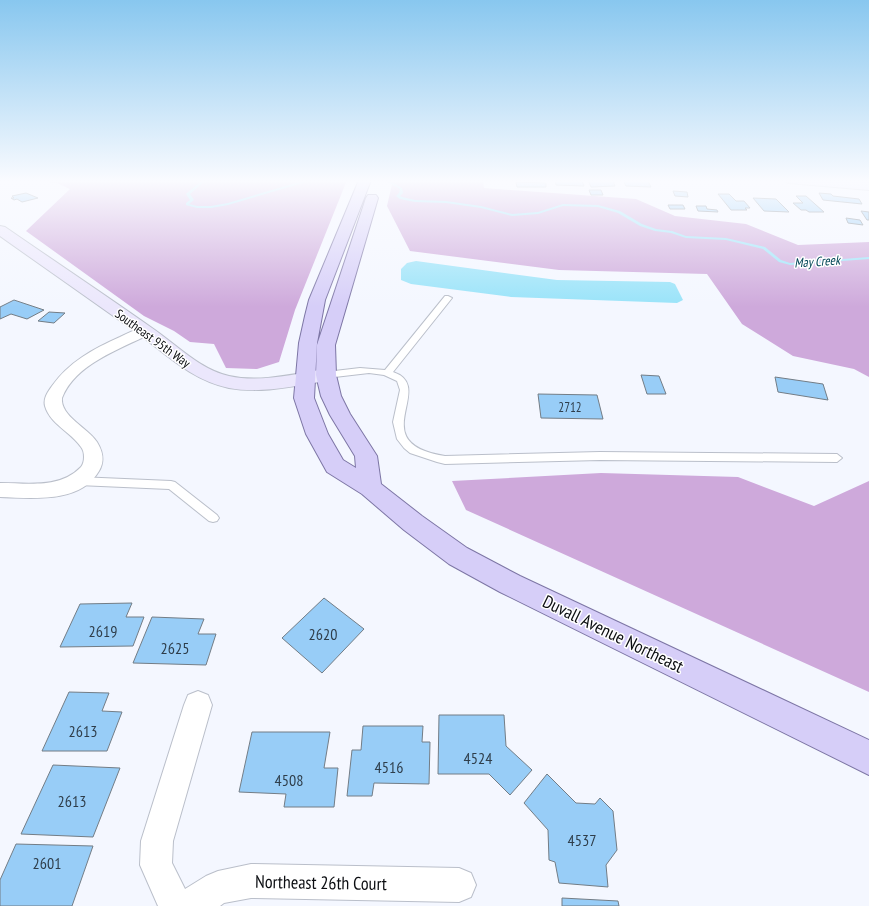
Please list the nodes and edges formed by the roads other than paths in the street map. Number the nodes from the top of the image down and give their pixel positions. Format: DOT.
graph roads {
  1 [pos="355,222"];
  2 [pos="358,222"];
  3 [pos="0,230"];
  4 [pos="448,298"];
  5 [pos="145,331"];
  6 [pos="387,372"];
  7 [pos="326,375"];
  8 [pos="304,378"];
  9 [pos="837,458"];
  10 [pos="78,481"];
  11 [pos="370,488"];
  12 [pos="0,490"];
  13 [pos="213,518"];
  14 [pos="198,705"];
  15 [pos="869,758"];
  16 [pos="459,885"];
  17 [pos="176,906"];
  18 [pos="189,906"];
  1 -- 8 [label="main road, Duvall Avenue Northeast"];
  2 -- 7 [label="main road"];
  3 -- 5 [label="street, Southeast 95th Way"];
  4 -- 6 [label="lane"];
  5 -- 8 [label="street, Southeast 95th Way"];
  5 -- 10 [label="street"];
  6 -- 7 [label="lane"];
  6 -- 9 [label="lane"];
  7 -- 8 [label="street, Southeast 95th Way"];
  7 -- 11 [label="main road"];
  8 -- 11 [label="main road, Duvall Avenue Northeast"];
  10 -- 12 [label="street"];
  10 -- 13 [label="lane"];
  11 -- 15 [label="main road, Duvall Avenue Northeast"];
  14 -- 17 [label="street"];
  16 -- 18 [label="street, Northeast 26th Court"];
}
